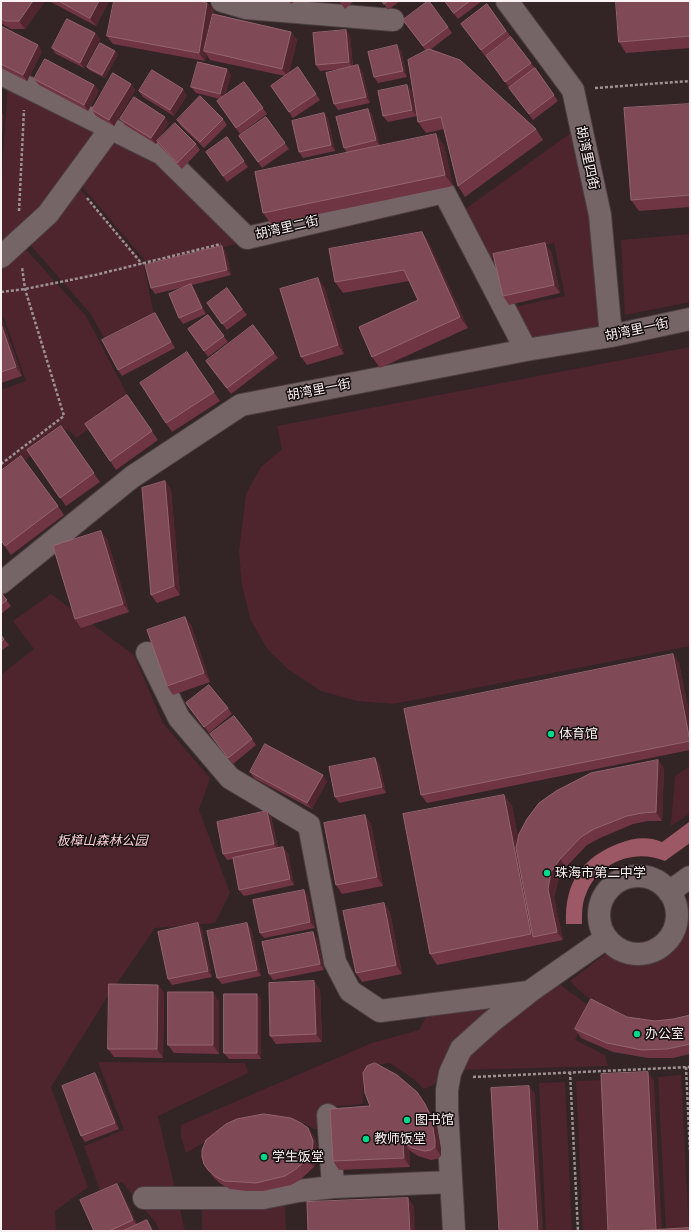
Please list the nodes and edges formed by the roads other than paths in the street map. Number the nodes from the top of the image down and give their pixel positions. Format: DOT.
graph roads {
  1 [pos="222,1"];
  2 [pos="508,1"];
  3 [pos="393,20"];
  4 [pos="1,74"];
  5 [pos="111,128"];
  6 [pos="1,258"];
  7 [pos="690,319"];
  8 [pos="611,336"];
  9 [pos="526,350"];
  10 [pos="1,582"];
  11 [pos="147,653"];
  12 [pos="690,877"];
  13 [pos="669,892"];
  14 [pos="606,938"];
  15 [pos="529,992"];
  16 [pos="328,1115"];
  17 [pos="451,1182"];
  18 [pos="333,1187"];
  19 [pos="144,1198"];
  20 [pos="454,1231"];
  1 -- 3 [label="lane"];
  2 -- 8 [label="lane, 胡湾里四街"];
  4 -- 5 [label="lane, 胡湾里二街"];
  5 -- 6 [label="lane"];
  5 -- 9 [label="lane, 胡湾里二街"];
  7 -- 8 [label="lane, 胡湾里一街"];
  8 -- 9 [label="lane, 胡湾里一街"];
  9 -- 10 [label="lane, 胡湾里一街"];
  11 -- 15 [label="lane"];
  12 -- 13 [label="lane"];
  13 -- 14 [label="lane"];
  13 -- 14 [label="lane"];
  14 -- 15 [label="lane"];
  15 -- 17 [label="lane"];
  16 -- 18 [label="lane"];
  17 -- 18 [label="lane"];
  17 -- 20 [label="lane"];
  18 -- 19 [label="lane"];
}
